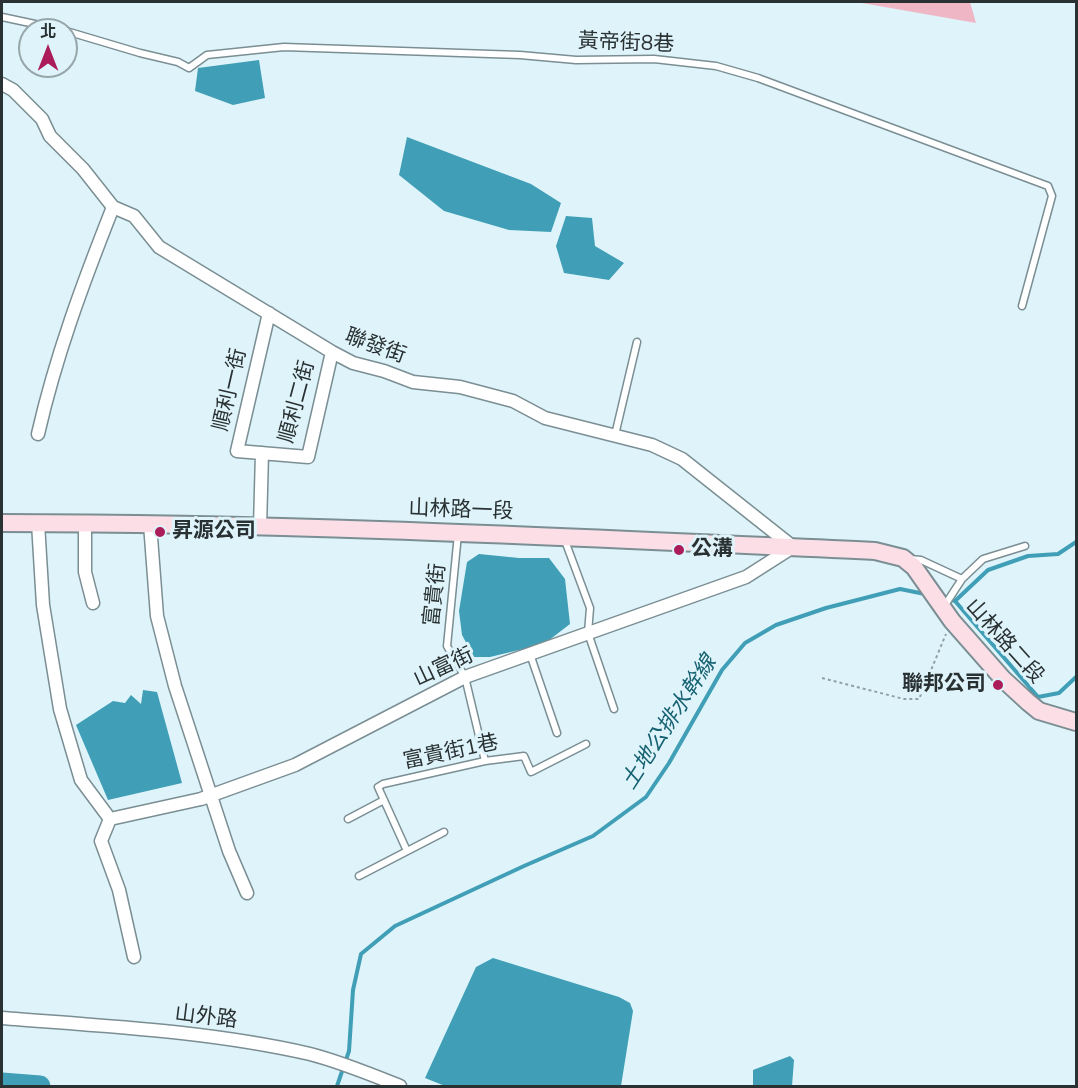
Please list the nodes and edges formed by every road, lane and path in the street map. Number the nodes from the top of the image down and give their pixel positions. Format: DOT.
graph roads {
  1 [pos="2,17"];
  2 [pos="18,20"];
  3 [pos="78,34"];
  4 [pos="2,84"];
  5 [pos="113,207"];
  6 [pos="1022,306"];
  7 [pos="269,313"];
  8 [pos="637,342"];
  9 [pos="332,352"];
  10 [pos="38,434"];
  11 [pos="615,435"];
  12 [pos="262,453"];
  13 [pos="2,523"];
  14 [pos="38,523"];
  15 [pos="85,523"];
  16 [pos="150,524"];
  17 [pos="260,527"];
  18 [pos="458,533"];
  19 [pos="563,537"];
  20 [pos="1025,546"];
  21 [pos="793,548"];
  22 [pos="908,562"];
  23 [pos="962,579"];
  24 [pos="93,603"];
  25 [pos="944,609"];
  26 [pos="588,633"];
  27 [pos="530,654"];
  28 [pos="465,677"];
  29 [pos="822,678"];
  30 [pos="614,709"];
  31 [pos="1077,722"];
  32 [pos="557,732"];
  33 [pos="586,744"];
  34 [pos="485,761"];
  35 [pos="211,795"];
  36 [pos="384,800"];
  37 [pos="110,819"];
  38 [pos="348,819"];
  39 [pos="444,832"];
  40 [pos="407,852"];
  41 [pos="359,876"];
  42 [pos="247,893"];
  43 [pos="134,957"];
  44 [pos="2,1018"];
  45 [pos="400,1086"];
  1 -- 2 [label="lane, 黃帝街8巷"];
  3 -- 6 [label="lane, 黃帝街8巷"];
  4 -- 5 [label="street, 聯發街"];
  5 -- 7 [label="street, 聯發街"];
  5 -- 10 [label="street"];
  7 -- 9 [label="street, 聯發街"];
  7 -- 12 [label="street, 順利一街"];
  8 -- 11 [label="lane"];
  9 -- 11 [label="street, 聯發街"];
  9 -- 12 [label="street, 順利二街"];
  11 -- 21 [label="street, 聯發街"];
  12 -- 17 [label="street"];
  13 -- 14 [label="main road, 山林路一段"];
  14 -- 15 [label="main road, 山林路一段"];
  14 -- 37 [label="street"];
  15 -- 16 [label="main road, 山林路一段"];
  15 -- 24 [label="street"];
  16 -- 17 [label="main road, 山林路一段"];
  16 -- 35 [label="street"];
  17 -- 18 [label="main road, 山林路一段"];
  18 -- 19 [label="main road, 山林路一段"];
  18 -- 28 [label="lane, 富貴街"];
  19 -- 21 [label="main road, 山林路一段"];
  19 -- 26 [label="lane"];
  20 -- 23 [label="lane"];
  21 -- 22 [label="main road, 山林路一段"];
  21 -- 26 [label="street, 山富街"];
  22 -- 23 [label="lane"];
  22 -- 25 [label="main road, 山林路二段"];
  23 -- 25 [label="lane"];
  25 -- 29 [label="path"];
  25 -- 31 [label="main road, 山林路二段"];
  26 -- 27 [label="street, 山富街"];
  26 -- 30 [label="lane"];
  27 -- 28 [label="street, 山富街"];
  27 -- 32 [label="lane"];
  28 -- 34 [label="lane, 富貴街"];
  28 -- 35 [label="street, 山富街"];
  33 -- 34 [label="lane, 富貴街1巷"];
  34 -- 36 [label="lane, 富貴街1巷"];
  35 -- 37 [label="street, 山富街"];
  35 -- 42 [label="street"];
  36 -- 38 [label="lane"];
  36 -- 40 [label="lane"];
  37 -- 43 [label="street"];
  39 -- 40 [label="lane"];
  40 -- 41 [label="lane"];
  44 -- 45 [label="street, 山外路"];
}
